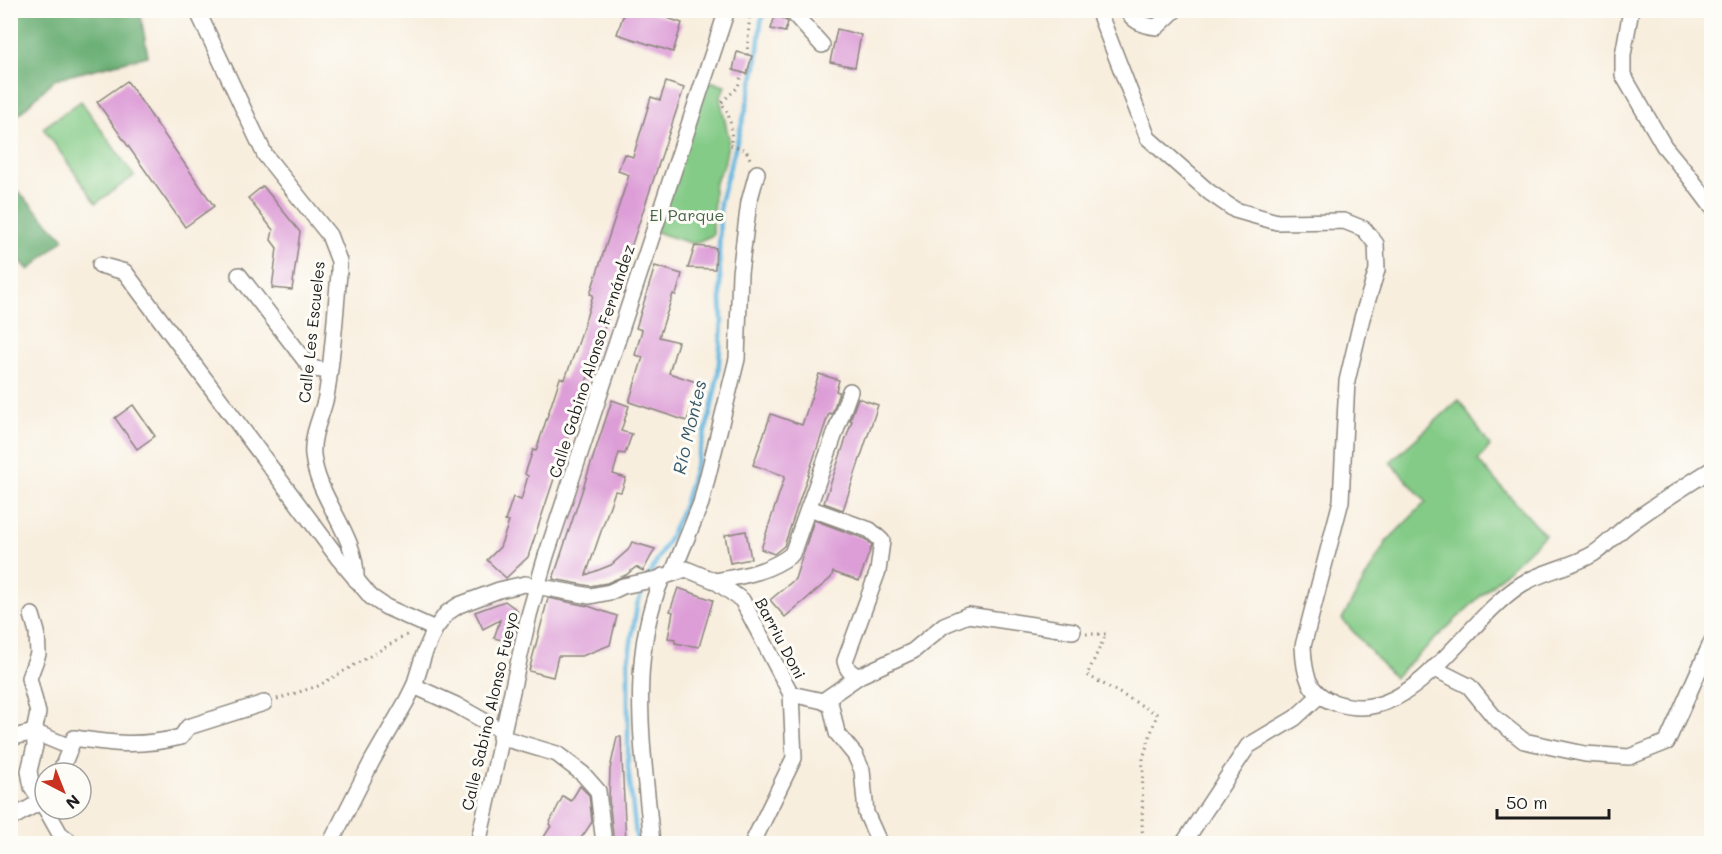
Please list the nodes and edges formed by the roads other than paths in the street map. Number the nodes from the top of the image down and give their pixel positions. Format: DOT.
graph roads {
  1 [pos="197,10"];
  2 [pos="727,10"];
  3 [pos="786,10"];
  4 [pos="1098,10"];
  5 [pos="1127,10"];
  6 [pos="1175,10"];
  7 [pos="1631,10"];
  8 [pos="822,45"];
  9 [pos="757,173"];
  10 [pos="1712,207"];
  11 [pos="100,265"];
  12 [pos="239,275"];
  13 [pos="328,371"];
  14 [pos="850,391"];
  15 [pos="1712,469"];
  16 [pos="809,508"];
  17 [pos="664,576"];
  18 [pos="356,580"];
  19 [pos="715,581"];
  20 [pos="537,587"];
  21 [pos="32,615"];
  22 [pos="435,629"];
  23 [pos="1073,631"];
  24 [pos="1712,641"];
  25 [pos="1433,668"];
  26 [pos="859,676"];
  27 [pos="414,686"];
  28 [pos="791,694"];
  29 [pos="1320,695"];
  30 [pos="823,701"];
  31 [pos="264,703"];
  32 [pos="34,732"];
  33 [pos="501,734"];
  34 [pos="10,738"];
  35 [pos="70,747"];
  36 [pos="65,761"];
  37 [pos="33,789"];
  38 [pos="33,812"];
  39 [pos="10,819"];
  40 [pos="53,821"];
  41 [pos="73,843"];
  42 [pos="330,843"];
  43 [pos="478,843"];
  44 [pos="604,843"];
  45 [pos="652,843"];
  46 [pos="752,843"];
  47 [pos="880,843"];
  48 [pos="1183,843"];
  1 -- 13 [label="street, Calle Les Escueles"];
  2 -- 20 [label="street, Calle Gabino Alonso Fernández"];
  3 -- 8 [label="street"];
  4 -- 29 [label="street"];
  5 -- 6 [label="street"];
  7 -- 10 [label="street"];
  9 -- 17 [label="street"];
  11 -- 18 [label="street"];
  12 -- 13 [label="street"];
  13 -- 18 [label="street, Calle Les Escueles"];
  14 -- 16 [label="street"];
  15 -- 25 [label="street"];
  16 -- 19 [label="street"];
  16 -- 26 [label="street"];
  17 -- 19 [label="street, Barriu Doni"];
  17 -- 20 [label="street, Barriu Doni"];
  17 -- 45 [label="street"];
  18 -- 22 [label="street"];
  19 -- 28 [label="street, Barriu Doni"];
  20 -- 22 [label="street, Barriu Doni"];
  20 -- 33 [label="street, Calle Sabino Alonso Fueyo"];
  21 -- 32 [label="street"];
  22 -- 27 [label="street"];
  23 -- 26 [label="street"];
  24 -- 25 [label="street"];
  25 -- 29 [label="street"];
  26 -- 30 [label="street"];
  27 -- 33 [label="street"];
  27 -- 42 [label="street"];
  28 -- 30 [label="street, Barriu Doni"];
  28 -- 46 [label="street, Barriu Doni"];
  29 -- 48 [label="street"];
  30 -- 47 [label="street"];
  31 -- 35 [label="street"];
  32 -- 34 [label="street"];
  32 -- 35 [label="street"];
  32 -- 37 [label="street"];
  33 -- 43 [label="street, Calle Sabino Alonso Fueyo"];
  33 -- 44 [label="street"];
  35 -- 36 [label="street"];
  38 -- 39 [label="street"];
  40 -- 41 [label="street"];
}
